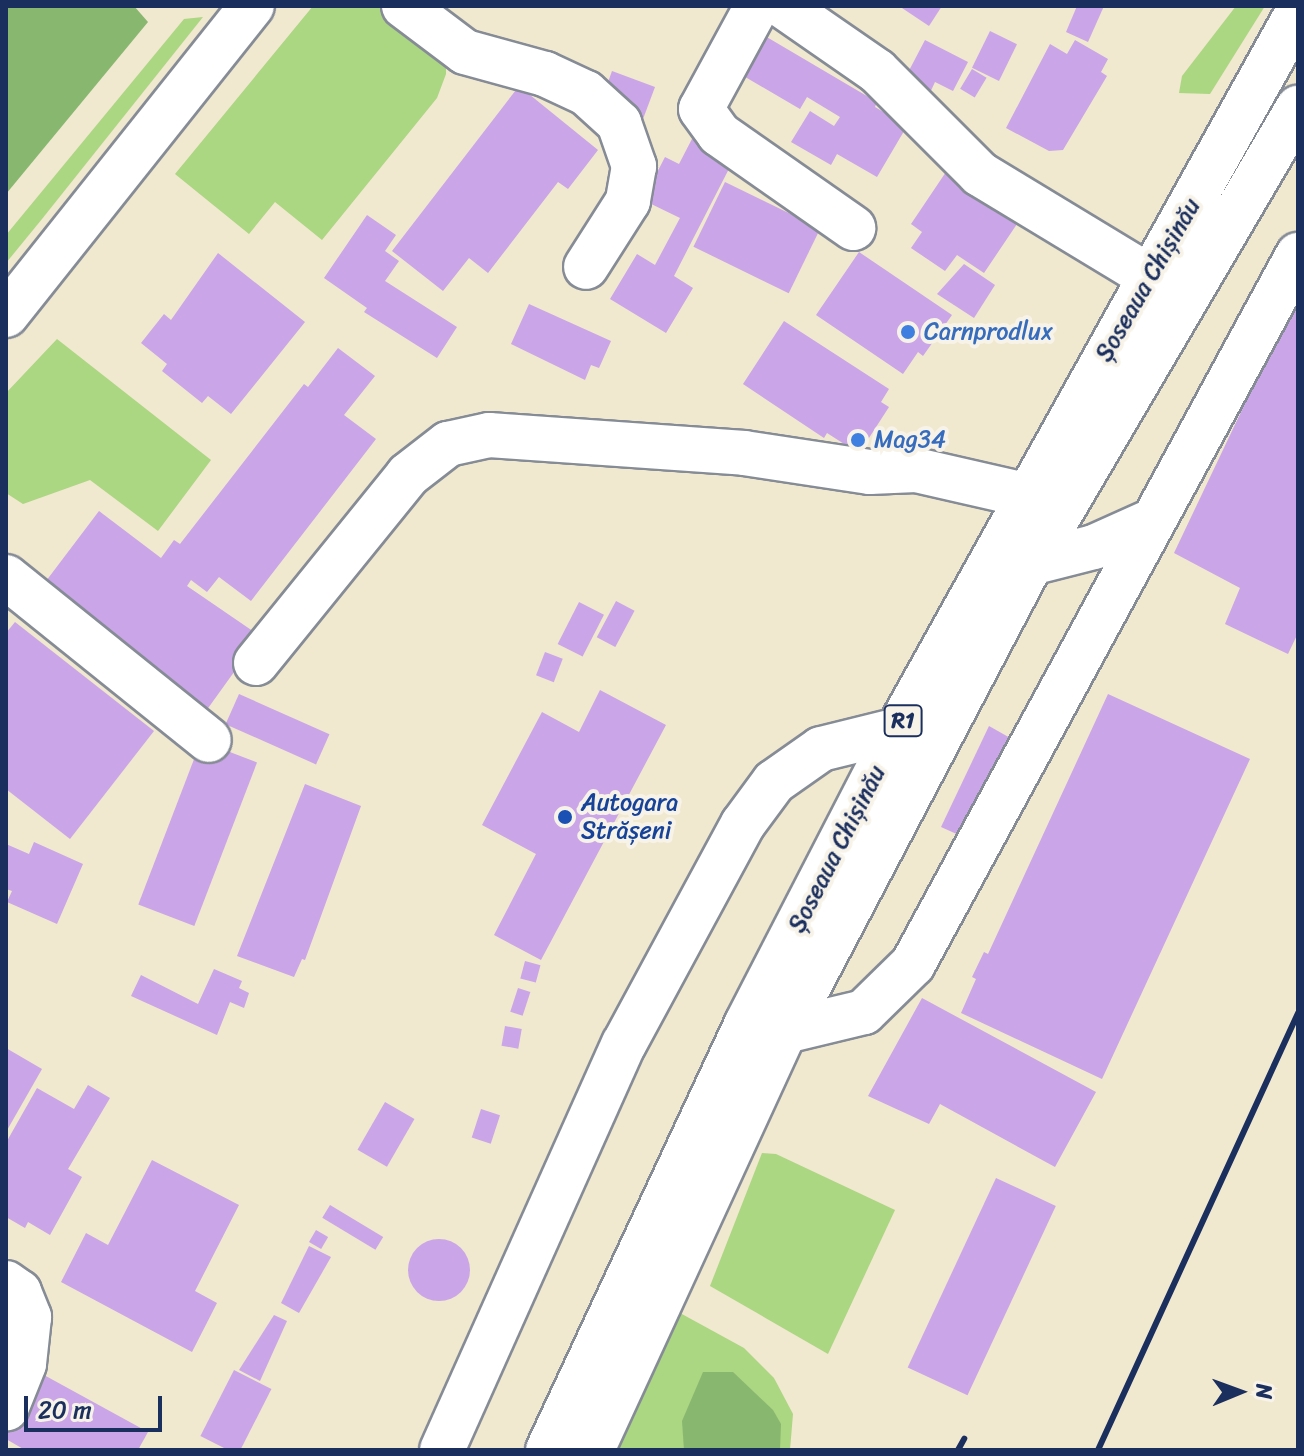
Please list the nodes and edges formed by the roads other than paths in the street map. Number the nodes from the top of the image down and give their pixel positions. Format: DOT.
graph roads {
  1 [pos="252,6"];
  2 [pos="404,6"];
  3 [pos="757,6"];
  4 [pos="783,6"];
  5 [pos="1298,12"];
  6 [pos="1298,108"];
  7 [pos="853,228"];
  8 [pos="1298,255"];
  9 [pos="586,267"];
  10 [pos="1150,277"];
  11 [pos="6,315"];
  12 [pos="1025,495"];
  13 [pos="1150,522"];
  14 [pos="1031,563"];
  15 [pos="6,577"];
  16 [pos="256,663"];
  17 [pos="898,730"];
  18 [pos="209,740"];
  19 [pos="785,1031"];
  20 [pos="6,1283"];
  21 [pos="6,1409"];
  22 [pos="442,1450"];
  23 [pos="548,1450"];
  24 [pos="592,1450"];
  1 -- 11 [label="main road"];
  2 -- 9 [label="main road"];
  3 -- 7 [label="main road"];
  4 -- 10 [label="main road"];
  5 -- 10 [label="main road, Șoseaua Chișinău / R1"];
  6 -- 14 [label="main road"];
  8 -- 13 [label="main road"];
  10 -- 12 [label="main road, Șoseaua Chișinău / R1"];
  12 -- 16 [label="main road"];
  12 -- 17 [label="main road, Șoseaua Chișinău / R1"];
  13 -- 14 [label="main road"];
  13 -- 19 [label="main road"];
  14 -- 19 [label="main road"];
  15 -- 18 [label="main road"];
  17 -- 22 [label="main road"];
  17 -- 23 [label="main road, Șoseaua Chișinău / R1"];
  19 -- 24 [label="main road"];
  20 -- 21 [label="main road"];
}
